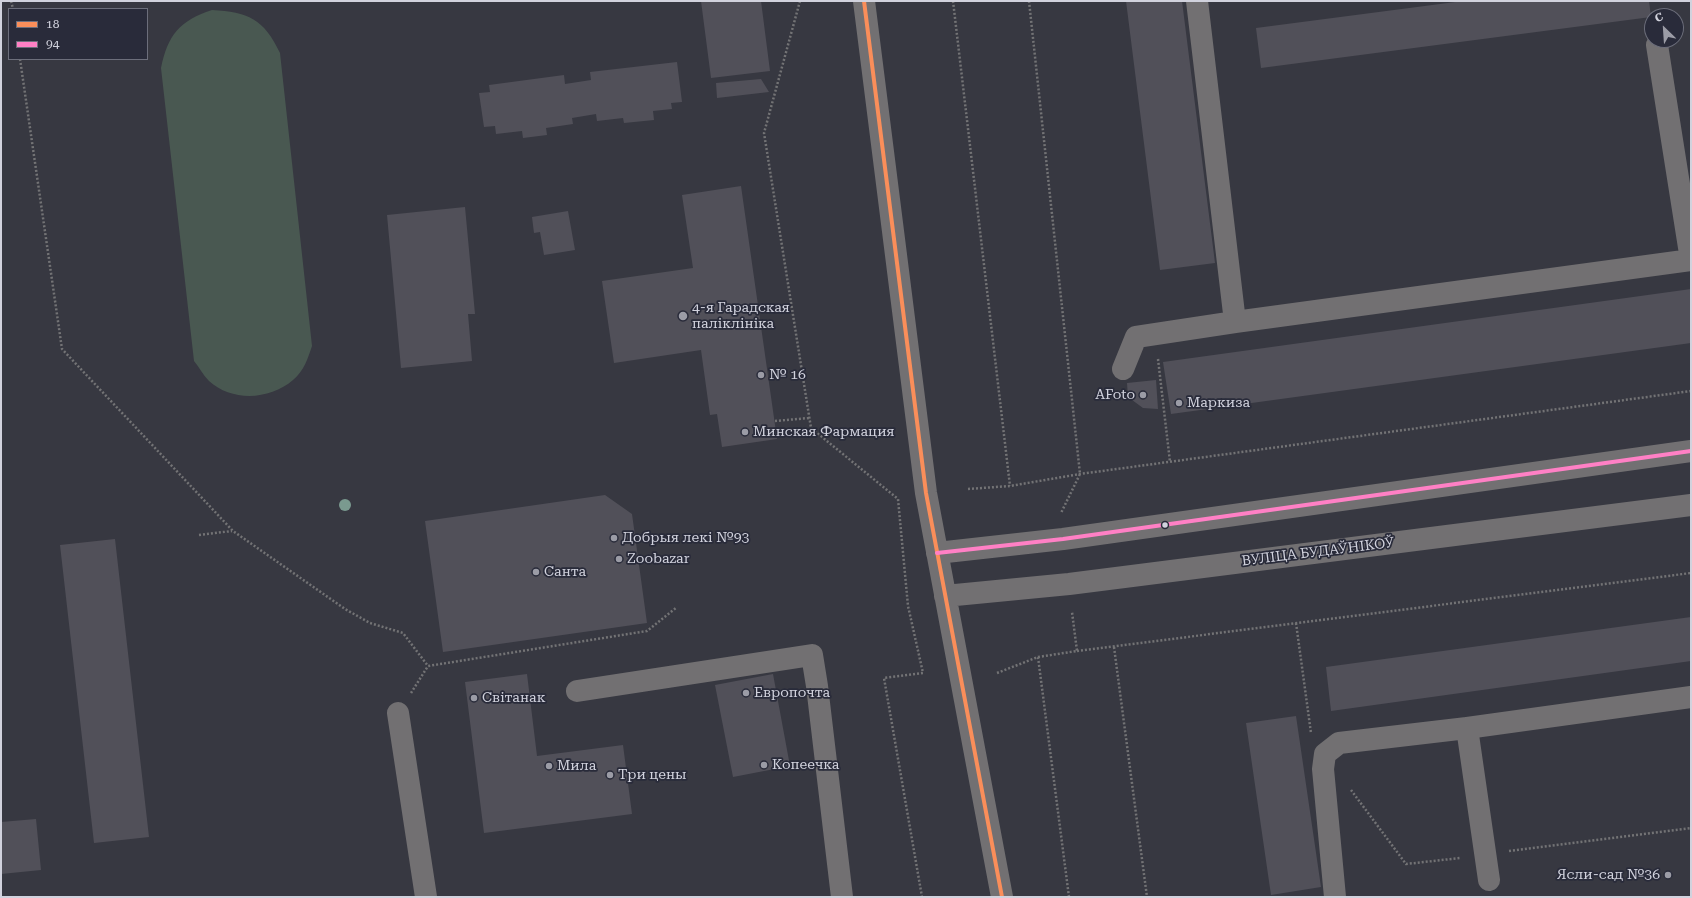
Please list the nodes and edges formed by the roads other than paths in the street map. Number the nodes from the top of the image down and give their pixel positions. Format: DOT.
graph roads {
  1 [pos="864,1"];
  2 [pos="1197,1"];
  3 [pos="1201,1"];
  4 [pos="1657,48"];
  5 [pos="1691,260"];
  6 [pos="1235,322"];
  7 [pos="1123,369"];
  8 [pos="1691,451"];
  9 [pos="1691,505"];
  10 [pos="937,553"];
  11 [pos="945,596"];
  12 [pos="577,691"];
  13 [pos="1691,697"];
  14 [pos="398,713"];
  15 [pos="1467,728"];
  16 [pos="1489,880"];
  17 [pos="426,897"];
  18 [pos="842,897"];
  19 [pos="1002,897"];
  20 [pos="1335,897"];
  1 -- 10 [label="street"];
  2 -- 3 [label="street"];
  2 -- 6 [label="street"];
  4 -- 5 [label="street"];
  5 -- 6 [label="street"];
  6 -- 7 [label="street"];
  8 -- 10 [label="street"];
  9 -- 11 [label="street, ВУЛІЦА БУДАЎНІКОЎ"];
  10 -- 11 [label="street"];
  11 -- 19 [label="street"];
  12 -- 18 [label="street"];
  13 -- 15 [label="street"];
  14 -- 17 [label="street"];
  15 -- 16 [label="street"];
  15 -- 20 [label="street"];
}
